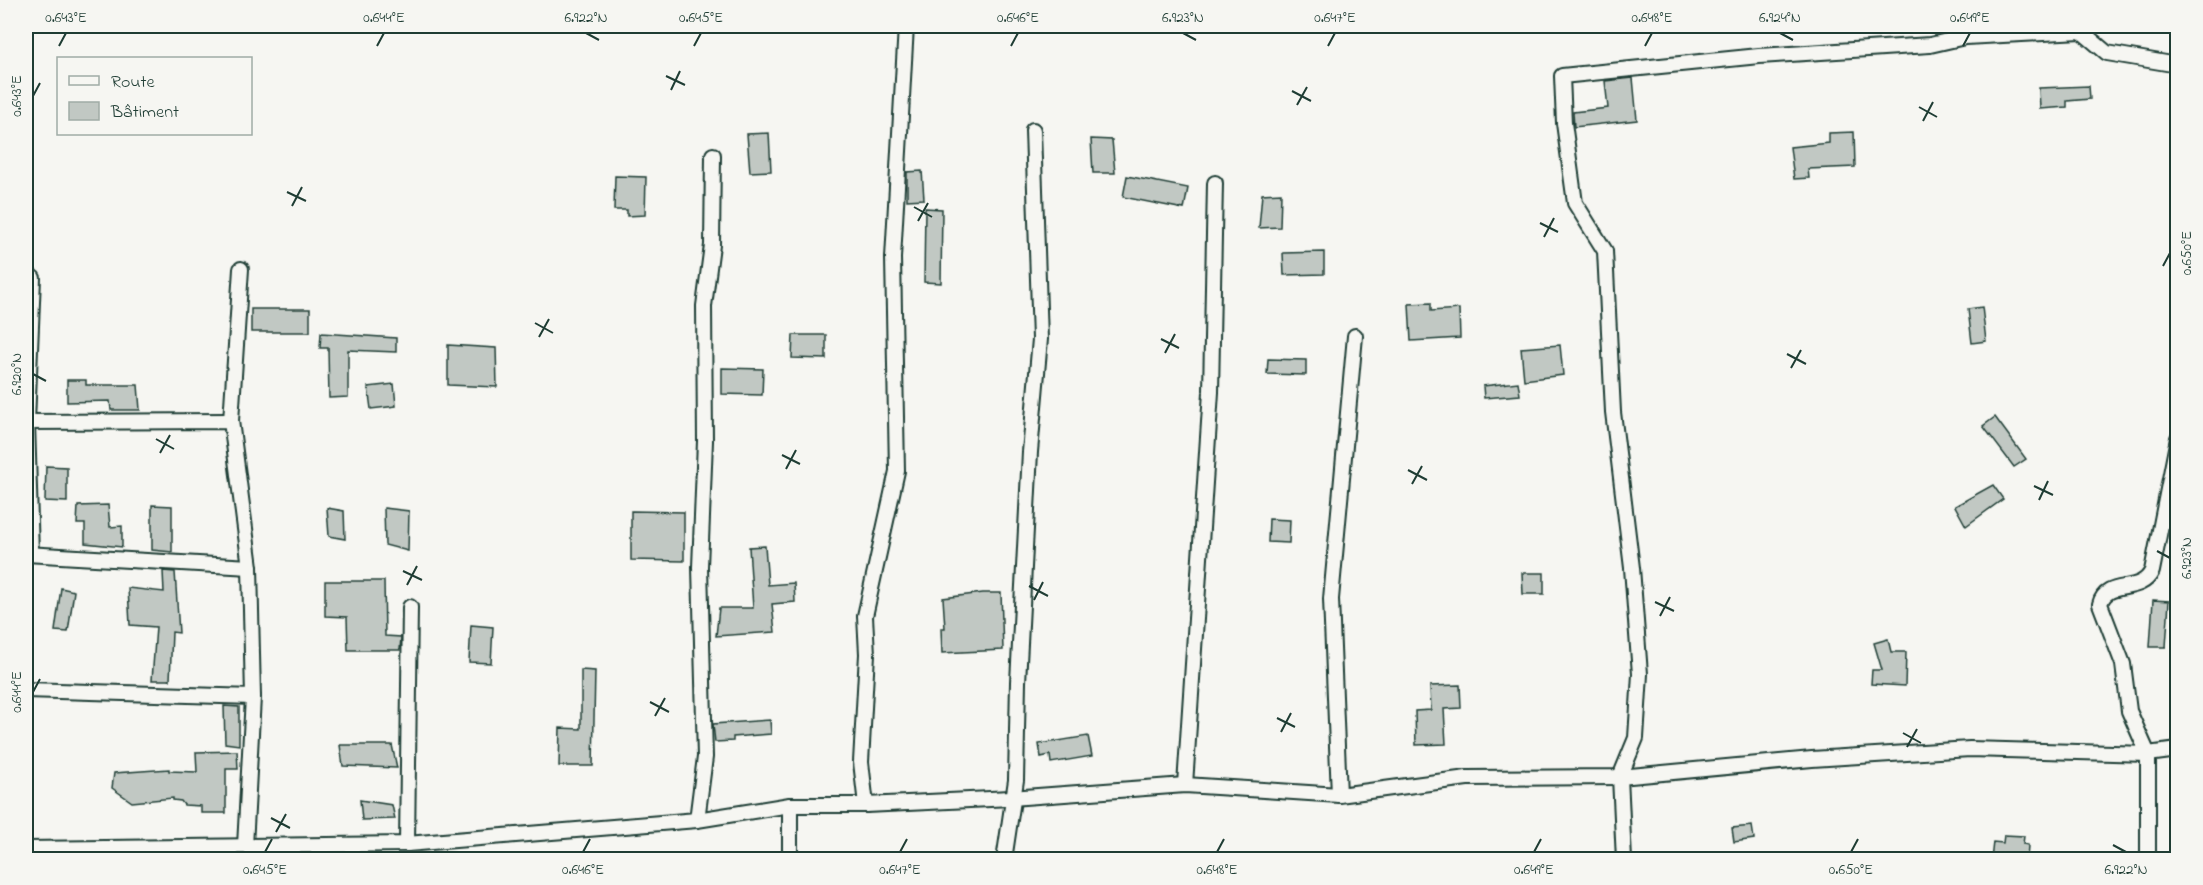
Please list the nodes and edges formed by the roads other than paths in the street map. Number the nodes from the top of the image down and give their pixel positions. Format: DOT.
graph roads {
  1 [pos="906,26"];
  2 [pos="2178,65"];
  3 [pos="1033,130"];
  4 [pos="713,155"];
  5 [pos="1215,183"];
  6 [pos="241,269"];
  7 [pos="33,278"];
  8 [pos="1355,336"];
  9 [pos="231,421"];
  10 [pos="26,422"];
  11 [pos="2178,438"];
  12 [pos="28,554"];
  13 [pos="250,567"];
  14 [pos="410,607"];
  15 [pos="26,690"];
  16 [pos="253,697"];
  17 [pos="2178,750"];
  18 [pos="2148,754"];
  19 [pos="1620,777"];
  20 [pos="1185,785"];
  21 [pos="1340,795"];
  22 [pos="1011,798"];
  23 [pos="790,804"];
  24 [pos="866,805"];
  25 [pos="697,820"];
  26 [pos="407,844"];
  27 [pos="245,846"];
  28 [pos="26,849"];
  29 [pos="790,860"];
  30 [pos="1004,860"];
  31 [pos="1624,860"];
  32 [pos="2148,860"];
  1 -- 24 [label="street"];
  2 -- 19 [label="street"];
  3 -- 22 [label="street"];
  4 -- 25 [label="street"];
  5 -- 20 [label="street"];
  6 -- 9 [label="street"];
  7 -- 10 [label="street"];
  8 -- 21 [label="street"];
  9 -- 10 [label="street"];
  9 -- 13 [label="street"];
  10 -- 12 [label="street"];
  11 -- 18 [label="street"];
  12 -- 13 [label="street"];
  13 -- 16 [label="street"];
  14 -- 26 [label="street"];
  15 -- 16 [label="street"];
  16 -- 27 [label="street"];
  17 -- 18 [label="street"];
  18 -- 19 [label="street"];
  18 -- 32 [label="street"];
  19 -- 21 [label="street"];
  19 -- 31 [label="street"];
  20 -- 21 [label="street"];
  20 -- 22 [label="street"];
  22 -- 24 [label="street"];
  22 -- 30 [label="street"];
  23 -- 24 [label="street"];
  23 -- 25 [label="street"];
  23 -- 29 [label="street"];
  25 -- 26 [label="street"];
  26 -- 27 [label="street"];
  27 -- 28 [label="street"];
}
